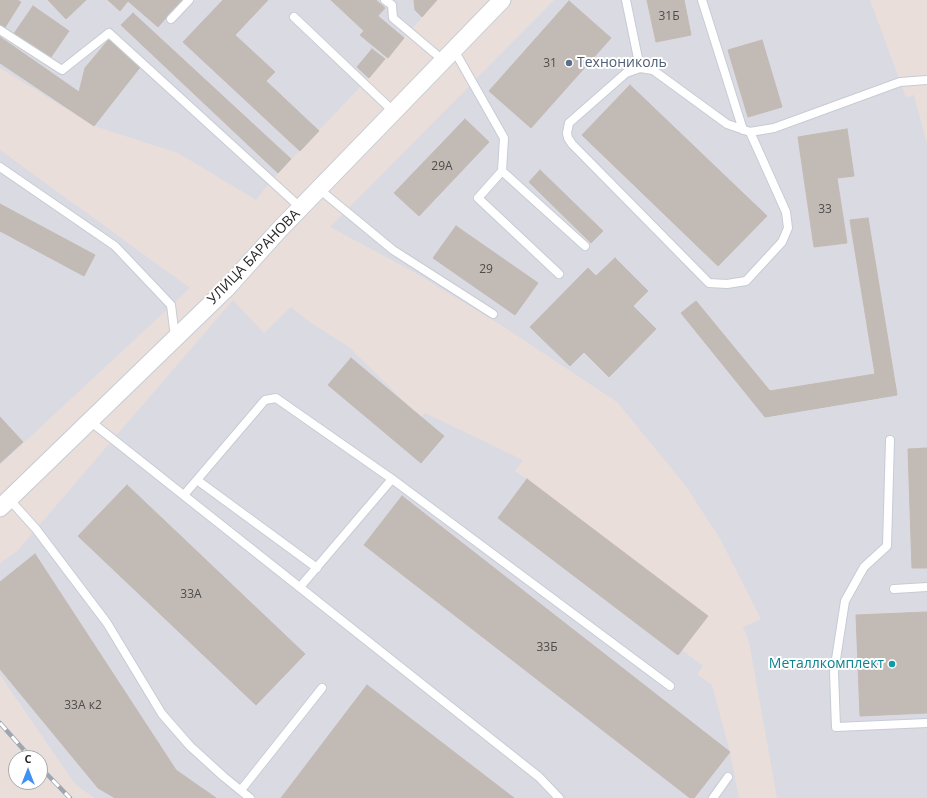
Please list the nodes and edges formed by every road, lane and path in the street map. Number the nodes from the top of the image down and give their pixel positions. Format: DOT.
graph roads {
  1 [pos="189,0"];
  2 [pos="385,0"];
  3 [pos="502,0"];
  4 [pos="626,0"];
  5 [pos="702,0"];
  6 [pos="294,17"];
  7 [pos="171,19"];
  8 [pos="0,30"];
  9 [pos="449,55"];
  10 [pos="640,68"];
  11 [pos="927,80"];
  12 [pos="394,112"];
  13 [pos="746,131"];
  14 [pos="0,168"];
  15 [pos="502,171"];
  16 [pos="319,189"];
  17 [pos="301,208"];
  18 [pos="585,246"];
  19 [pos="559,274"];
  20 [pos="493,314"];
  21 [pos="175,338"];
  22 [pos="90,420"];
  23 [pos="890,440"];
  24 [pos="392,479"];
  25 [pos="197,480"];
  26 [pos="184,495"];
  27 [pos="4,504"];
  28 [pos="317,568"];
  29 [pos="300,587"];
  30 [pos="927,587"];
  31 [pos="894,589"];
  32 [pos="670,686"];
  33 [pos="322,688"];
  34 [pos="927,723"];
  35 [pos="728,776"];
  36 [pos="241,790"];
  37 [pos="250,798"];
  38 [pos="559,798"];
  39 [pos="713,798"];
  1 -- 7 [label="lane"];
  2 -- 9 [label="lane"];
  3 -- 9 [label="street, УЛИЦА БАРАНОВА"];
  4 -- 10 [label="lane"];
  5 -- 13 [label="lane"];
  6 -- 12 [label="lane"];
  8 -- 17 [label="lane"];
  9 -- 12 [label="street, УЛИЦА БАРАНОВА"];
  9 -- 15 [label="lane"];
  10 -- 13 [label="lane"];
  10 -- 13 [label="lane"];
  11 -- 13 [label="lane"];
  12 -- 16 [label="street, УЛИЦА БАРАНОВА"];
  14 -- 21 [label="lane"];
  15 -- 18 [label="lane"];
  15 -- 19 [label="lane"];
  16 -- 17 [label="street, УЛИЦА БАРАНОВА"];
  16 -- 20 [label="lane"];
  17 -- 21 [label="street, УЛИЦА БАРАНОВА"];
  21 -- 22 [label="street, УЛИЦА БАРАНОВА"];
  22 -- 26 [label="lane"];
  22 -- 27 [label="street, УЛИЦА БАРАНОВА"];
  23 -- 34 [label="lane"];
  24 -- 25 [label="lane"];
  24 -- 28 [label="lane"];
  24 -- 32 [label="lane"];
  25 -- 26 [label="lane"];
  25 -- 28 [label="lane"];
  26 -- 29 [label="lane"];
  27 -- 36 [label="lane"];
  28 -- 29 [label="lane"];
  29 -- 38 [label="lane"];
  30 -- 31 [label="lane"];
  33 -- 36 [label="lane"];
  35 -- 39 [label="lane"];
  36 -- 37 [label="lane"];
}
